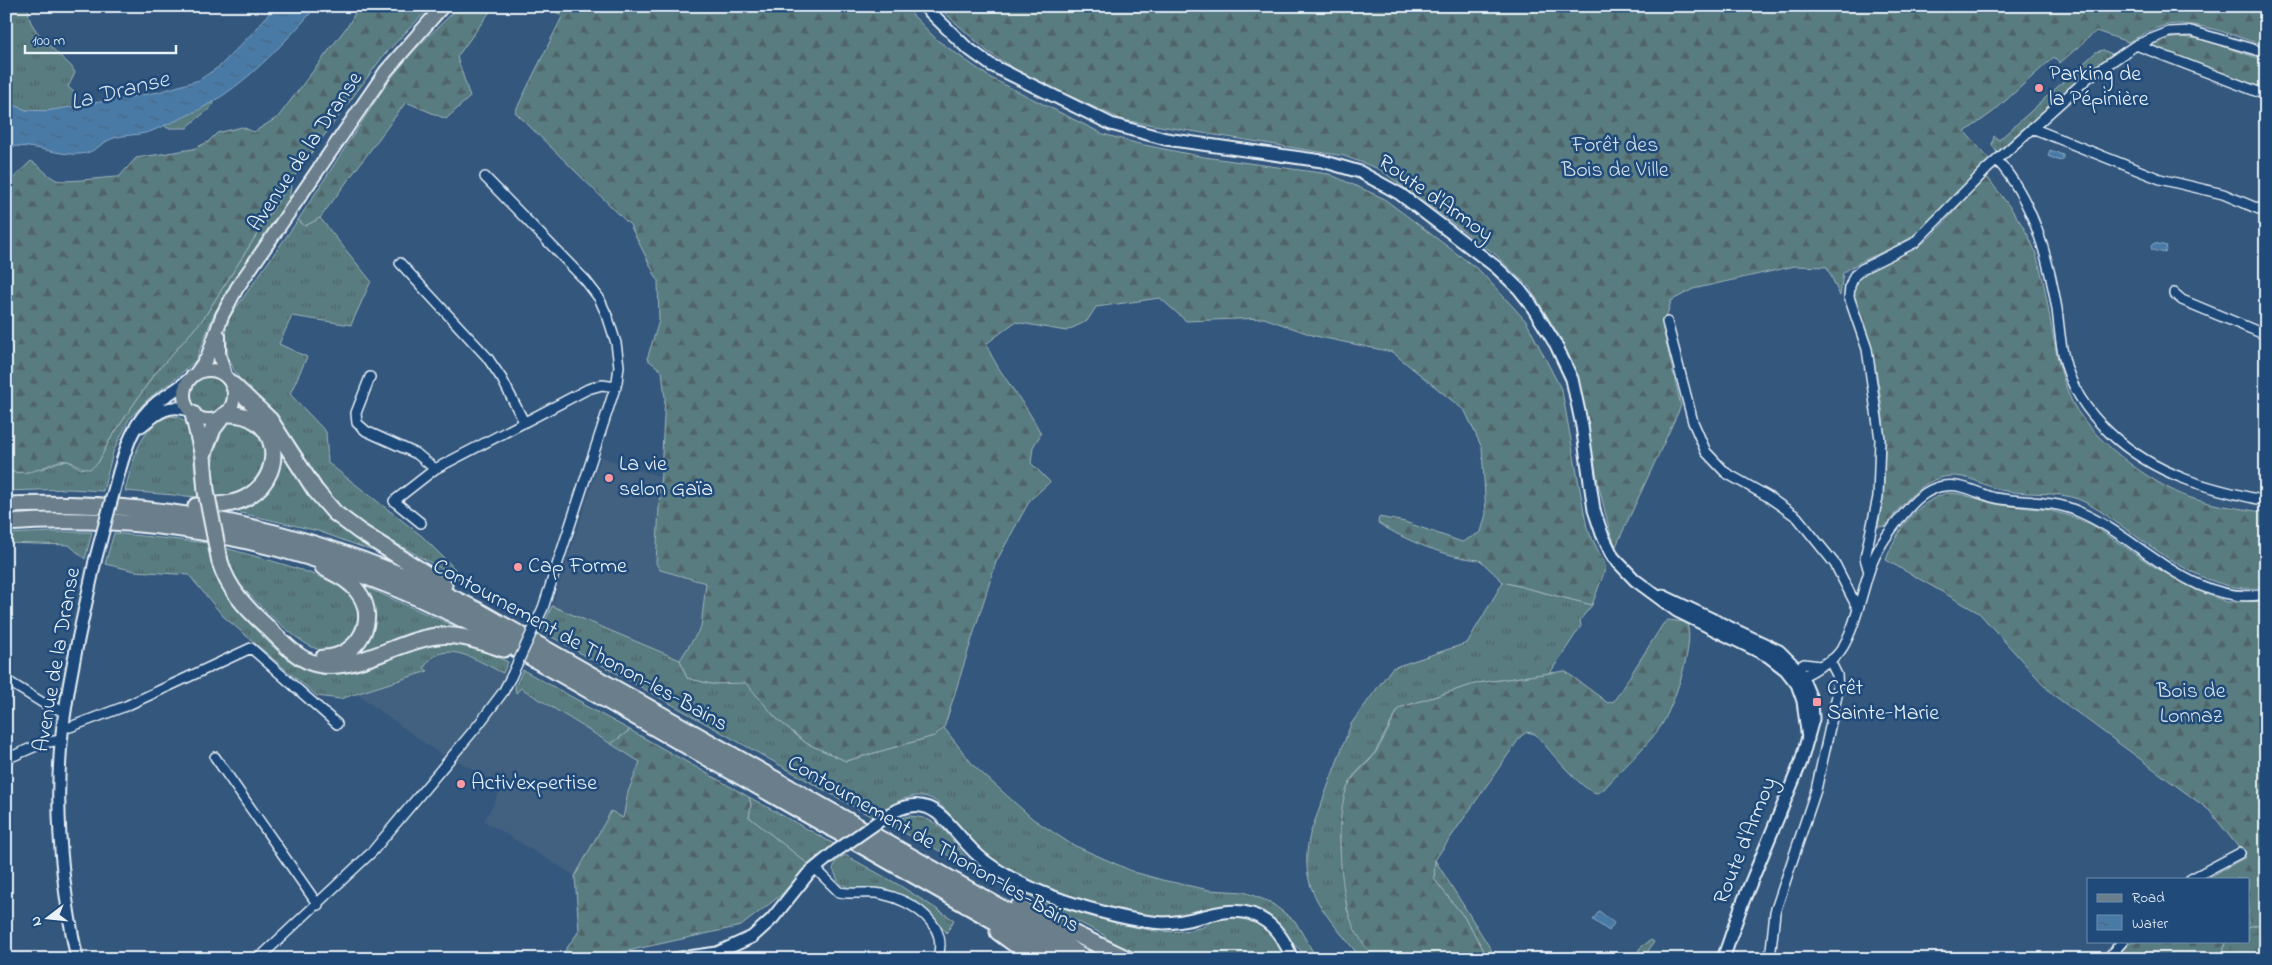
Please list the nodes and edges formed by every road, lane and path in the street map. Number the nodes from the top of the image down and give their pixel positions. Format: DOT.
graph roads {
  1 [pos="443,6"];
  2 [pos="924,6"];
  3 [pos="2136,45"];
  4 [pos="2266,53"];
  5 [pos="2266,94"];
  6 [pos="2032,128"];
  7 [pos="1998,160"];
  8 [pos="485,177"];
  9 [pos="2266,212"];
  10 [pos="400,263"];
  11 [pos="2174,293"];
  12 [pos="1667,322"];
  13 [pos="218,330"];
  14 [pos="2266,335"];
  15 [pos="193,376"];
  16 [pos="370,377"];
  17 [pos="229,380"];
  18 [pos="616,387"];
  19 [pos="191,412"];
  20 [pos="225,415"];
  21 [pos="524,422"];
  22 [pos="134,432"];
  23 [pos="203,456"];
  24 [pos="435,469"];
  25 [pos="2266,501"];
  26 [pos="6,505"];
  27 [pos="145,509"];
  28 [pos="6,523"];
  29 [pos="421,523"];
  30 [pos="299,553"];
  31 [pos="1869,572"];
  32 [pos="2266,594"];
  33 [pos="1858,609"];
  34 [pos="504,625"];
  35 [pos="289,646"];
  36 [pos="531,657"];
  37 [pos="1830,661"];
  38 [pos="1795,674"];
  39 [pos="6,680"];
  40 [pos="65,712"];
  41 [pos="337,724"];
  42 [pos="63,727"];
  43 [pos="61,740"];
  44 [pos="215,756"];
  45 [pos="6,759"];
  46 [pos="2240,853"];
  47 [pos="815,868"];
  48 [pos="933,868"];
  49 [pos="2193,878"];
  50 [pos="940,889"];
  51 [pos="318,905"];
  52 [pos="2122,942"];
  53 [pos="76,959"];
  54 [pos="258,959"];
  55 [pos="674,959"];
  56 [pos="937,959"];
  57 [pos="1035,959"];
  58 [pos="1061,959"];
  59 [pos="1088,959"];
  60 [pos="1128,959"];
  61 [pos="1292,959"];
  62 [pos="1723,959"];
  63 [pos="1770,959"];
  64 [pos="2107,959"];
  1 -- 13 [label="main road, Avenue de la Dranse"];
  2 -- 38 [label="main road, Route d'Armoy"];
  3 -- 4 [label="street"];
  3 -- 5 [label="street"];
  3 -- 6 [label="street"];
  6 -- 7 [label="street"];
  6 -- 9 [label="street"];
  7 -- 25 [label="street"];
  7 -- 31 [label="street"];
  8 -- 18 [label="street"];
  10 -- 21 [label="street"];
  11 -- 14 [label="street"];
  12 -- 33 [label="street"];
  13 -- 15 [label="main road, Avenue de la Dranse"];
  13 -- 17 [label="main road, Avenue de la Dranse"];
  15 -- 17 [label="main road"];
  15 -- 19 [label="main road"];
  15 -- 22 [label="main road, Avenue de la Dranse"];
  16 -- 24 [label="street"];
  17 -- 20 [label="main road"];
  17 -- 34 [label="highway"];
  18 -- 21 [label="street"];
  18 -- 51 [label="street, bridge"];
  19 -- 20 [label="main road"];
  19 -- 22 [label="main road"];
  19 -- 23 [label="highway"];
  20 -- 23 [label="highway"];
  20 -- 27 [label="highway"];
  21 -- 24 [label="street"];
  22 -- 40 [label="main road, Avenue de la Dranse, bridge"];
  23 -- 35 [label="highway, bridge"];
  24 -- 29 [label="street"];
  26 -- 27 [label="highway, Contournement de Thonon-les-Bains"];
  27 -- 34 [label="highway, Contournement de Thonon-les-Bains"];
  28 -- 30 [label="highway, Contournement de Thonon-les-Bains"];
  30 -- 35 [label="highway"];
  30 -- 36 [label="highway, Contournement de Thonon-les-Bains"];
  31 -- 32 [label="street"];
  31 -- 33 [label="street"];
  33 -- 37 [label="street"];
  34 -- 48 [label="highway, Contournement de Thonon-les-Bains"];
  35 -- 36 [label="highway"];
  36 -- 50 [label="highway, Contournement de Thonon-les-Bains"];
  37 -- 38 [label="street"];
  37 -- 63 [label="street"];
  38 -- 62 [label="main road, Route d'Armoy"];
  39 -- 40 [label="street"];
  40 -- 42 [label="main road, Avenue de la Dranse"];
  41 -- 42 [label="street"];
  42 -- 43 [label="main road, Avenue de la Dranse"];
  43 -- 45 [label="street"];
  43 -- 53 [label="main road, Avenue de la Dranse"];
  44 -- 51 [label="street"];
  46 -- 49 [label="street"];
  47 -- 55 [label="main road"];
  47 -- 56 [label="street"];
  47 -- 61 [label="main road, bridge"];
  48 -- 59 [label="highway, Contournement de Thonon-les-Bains"];
  48 -- 60 [label="highway"];
  50 -- 57 [label="highway"];
  50 -- 58 [label="highway, Contournement de Thonon-les-Bains"];
  51 -- 54 [label="street"];
  52 -- 64 [label="street"];
}
